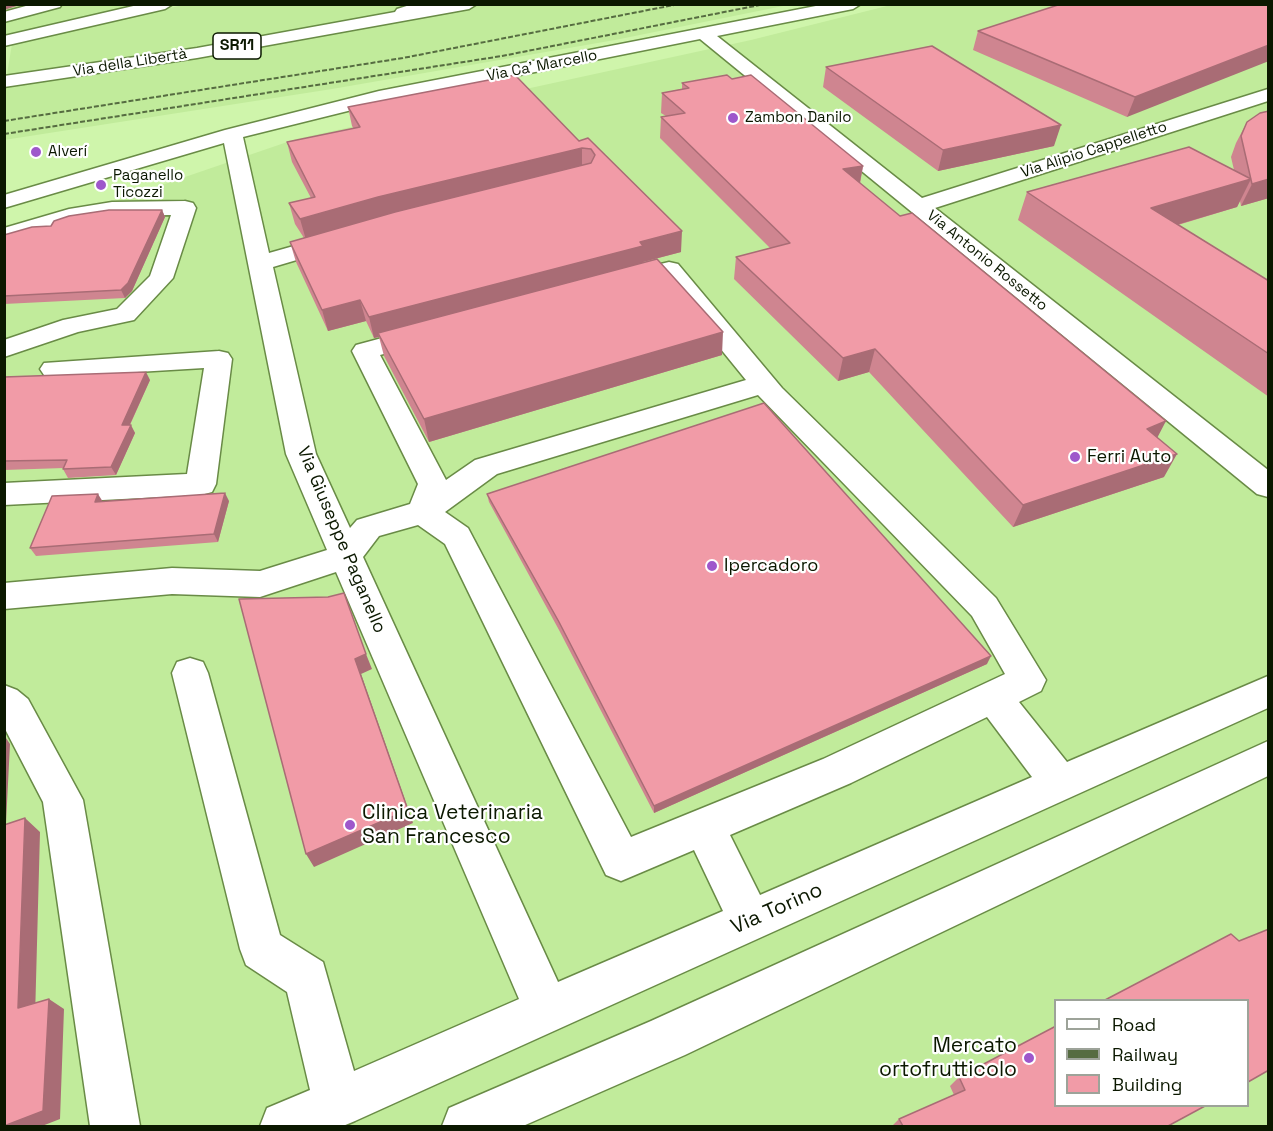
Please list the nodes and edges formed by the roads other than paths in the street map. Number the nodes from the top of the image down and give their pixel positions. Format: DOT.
graph roads {
  1 [pos="54,4"];
  2 [pos="165,4"];
  3 [pos="435,4"];
  4 [pos="469,4"];
  5 [pos="853,4"];
  6 [pos="4,16"];
  7 [pos="705,35"];
  8 [pos="4,41"];
  9 [pos="4,72"];
  10 [pos="4,82"];
  11 [pos="1269,95"];
  12 [pos="232,134"];
  13 [pos="4,202"];
  14 [pos="919,206"];
  15 [pos="4,235"];
  16 [pos="358,235"];
  17 [pos="260,263"];
  18 [pos="592,288"];
  19 [pos="456,326"];
  20 [pos="4,349"];
  21 [pos="54,369"];
  22 [pos="764,384"];
  23 [pos="1269,486"];
  24 [pos="4,494"];
  25 [pos="423,512"];
  26 [pos="346,556"];
  27 [pos="4,596"];
  28 [pos="190,673"];
  29 [pos="1269,691"];
  30 [pos="993,697"];
  31 [pos="4,701"];
  32 [pos="1269,758"];
  33 [pos="1060,783"];
  34 [pos="704,827"];
  35 [pos="750,921"];
  36 [pos="548,1011"];
  37 [pos="338,1104"];
  38 [pos="115,1126"];
  39 [pos="285,1126"];
  40 [pos="467,1126"];
  1 -- 6 [label="main road"];
  2 -- 8 [label="main road"];
  3 -- 9 [label="main road, Via della Libertà / SR11"];
  4 -- 10 [label="main road, Via della Libertà / SR11"];
  5 -- 7 [label="main road, Via Ca' Marcello"];
  7 -- 12 [label="main road, Via Ca' Marcello"];
  7 -- 14 [label="main road, Via Antonio Rossetto"];
  11 -- 14 [label="main road, Via Alipio Cappelletto"];
  12 -- 13 [label="main road"];
  12 -- 17 [label="main road, Via Giuseppe Paganello"];
  14 -- 23 [label="main road, Via Antonio Rossetto"];
  15 -- 20 [label="main road"];
  16 -- 17 [label="main road"];
  17 -- 26 [label="main road, Via Giuseppe Paganello"];
  18 -- 22 [label="main road"];
  19 -- 25 [label="main road"];
  21 -- 24 [label="main road"];
  22 -- 25 [label="main road"];
  22 -- 30 [label="main road"];
  25 -- 26 [label="main road"];
  25 -- 34 [label="main road"];
  26 -- 27 [label="main road"];
  26 -- 36 [label="main road, Via Giuseppe Paganello"];
  28 -- 37 [label="main road"];
  29 -- 33 [label="main road, Via Torino"];
  30 -- 33 [label="main road"];
  30 -- 34 [label="main road"];
  31 -- 38 [label="main road"];
  32 -- 40 [label="main road"];
  33 -- 35 [label="main road, Via Torino"];
  34 -- 35 [label="main road"];
  35 -- 36 [label="main road, Via Torino"];
  36 -- 37 [label="main road, Via Torino"];
  37 -- 39 [label="main road, Via Torino"];
}
